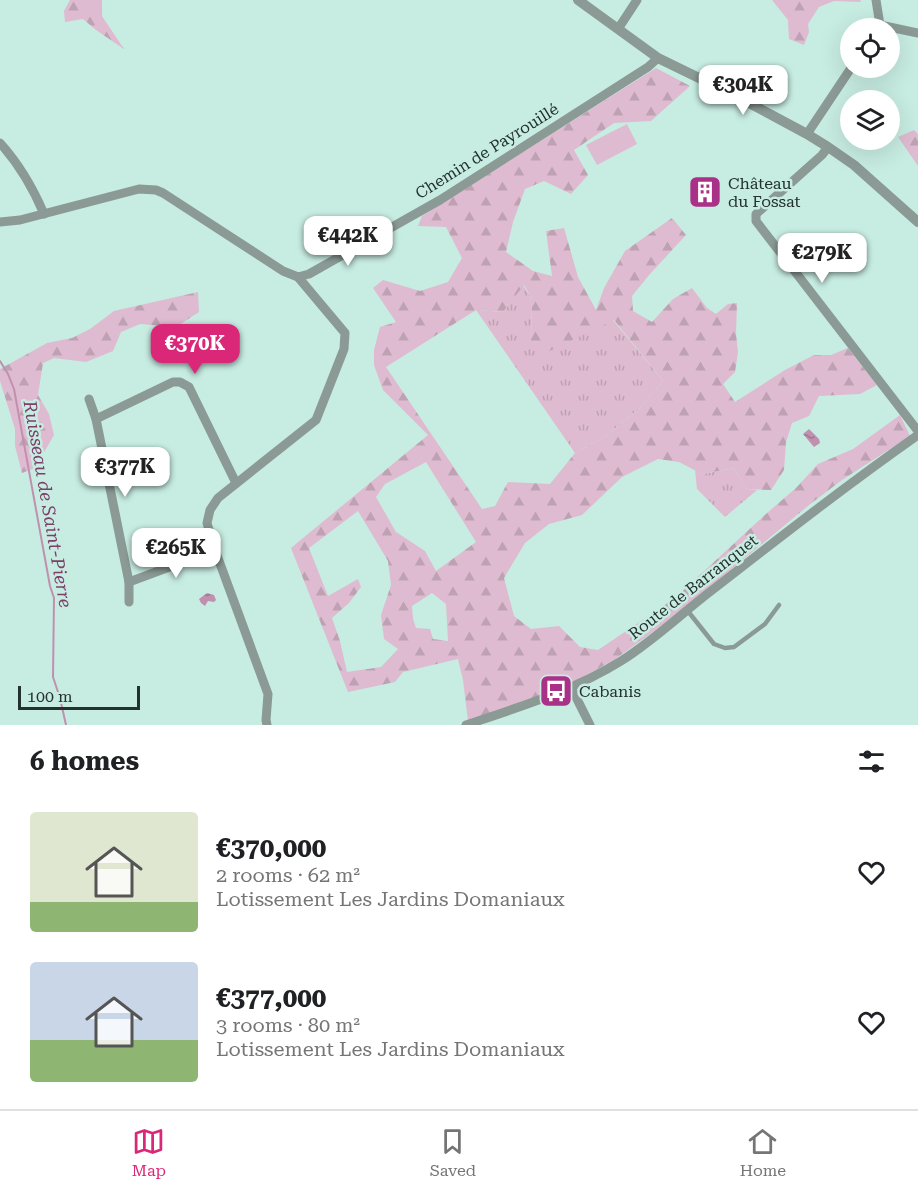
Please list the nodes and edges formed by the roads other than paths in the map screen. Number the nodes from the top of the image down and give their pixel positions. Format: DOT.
graph roads {
  1 [pos="578,0"];
  2 [pos="637,0"];
  3 [pos="876,0"];
  4 [pos="877,18"];
  5 [pos="618,29"];
  6 [pos="900,30"];
  7 [pos="918,33"];
  8 [pos="658,57"];
  9 [pos="844,78"];
  10 [pos="807,134"];
  11 [pos="0,143"];
  12 [pos="828,147"];
  13 [pos="44,214"];
  14 [pos="0,222"];
  15 [pos="918,222"];
  16 [pos="298,277"];
  17 [pos="89,399"];
  18 [pos="96,419"];
  19 [pos="918,433"];
  20 [pos="236,483"];
  21 [pos="215,550"];
  22 [pos="129,582"];
  23 [pos="129,602"];
  24 [pos="780,605"];
  25 [pos="687,610"];
  26 [pos="572,687"];
  27 [pos="267,725"];
  28 [pos="466,725"];
  29 [pos="590,725"];
  1 -- 5 [label="street"];
  2 -- 5 [label="street"];
  3 -- 4 [label="street"];
  5 -- 8 [label="street"];
  6 -- 7 [label="street"];
  8 -- 10 [label="street"];
  8 -- 16 [label="street, Chemin de Payrouillé"];
  9 -- 10 [label="street"];
  10 -- 12 [label="street"];
  11 -- 13 [label="street"];
  12 -- 15 [label="street"];
  12 -- 19 [label="street"];
  13 -- 14 [label="street"];
  13 -- 16 [label="street"];
  16 -- 20 [label="street"];
  17 -- 18 [label="street"];
  18 -- 20 [label="street"];
  18 -- 22 [label="street"];
  19 -- 25 [label="street, Route de Barranquet"];
  20 -- 21 [label="street"];
  21 -- 22 [label="street"];
  21 -- 27 [label="street"];
  22 -- 23 [label="street"];
  24 -- 25 [label="lane"];
  25 -- 26 [label="street, Route de Barranquet"];
  26 -- 28 [label="street, Route de Barranquet"];
  26 -- 29 [label="street"];
}
